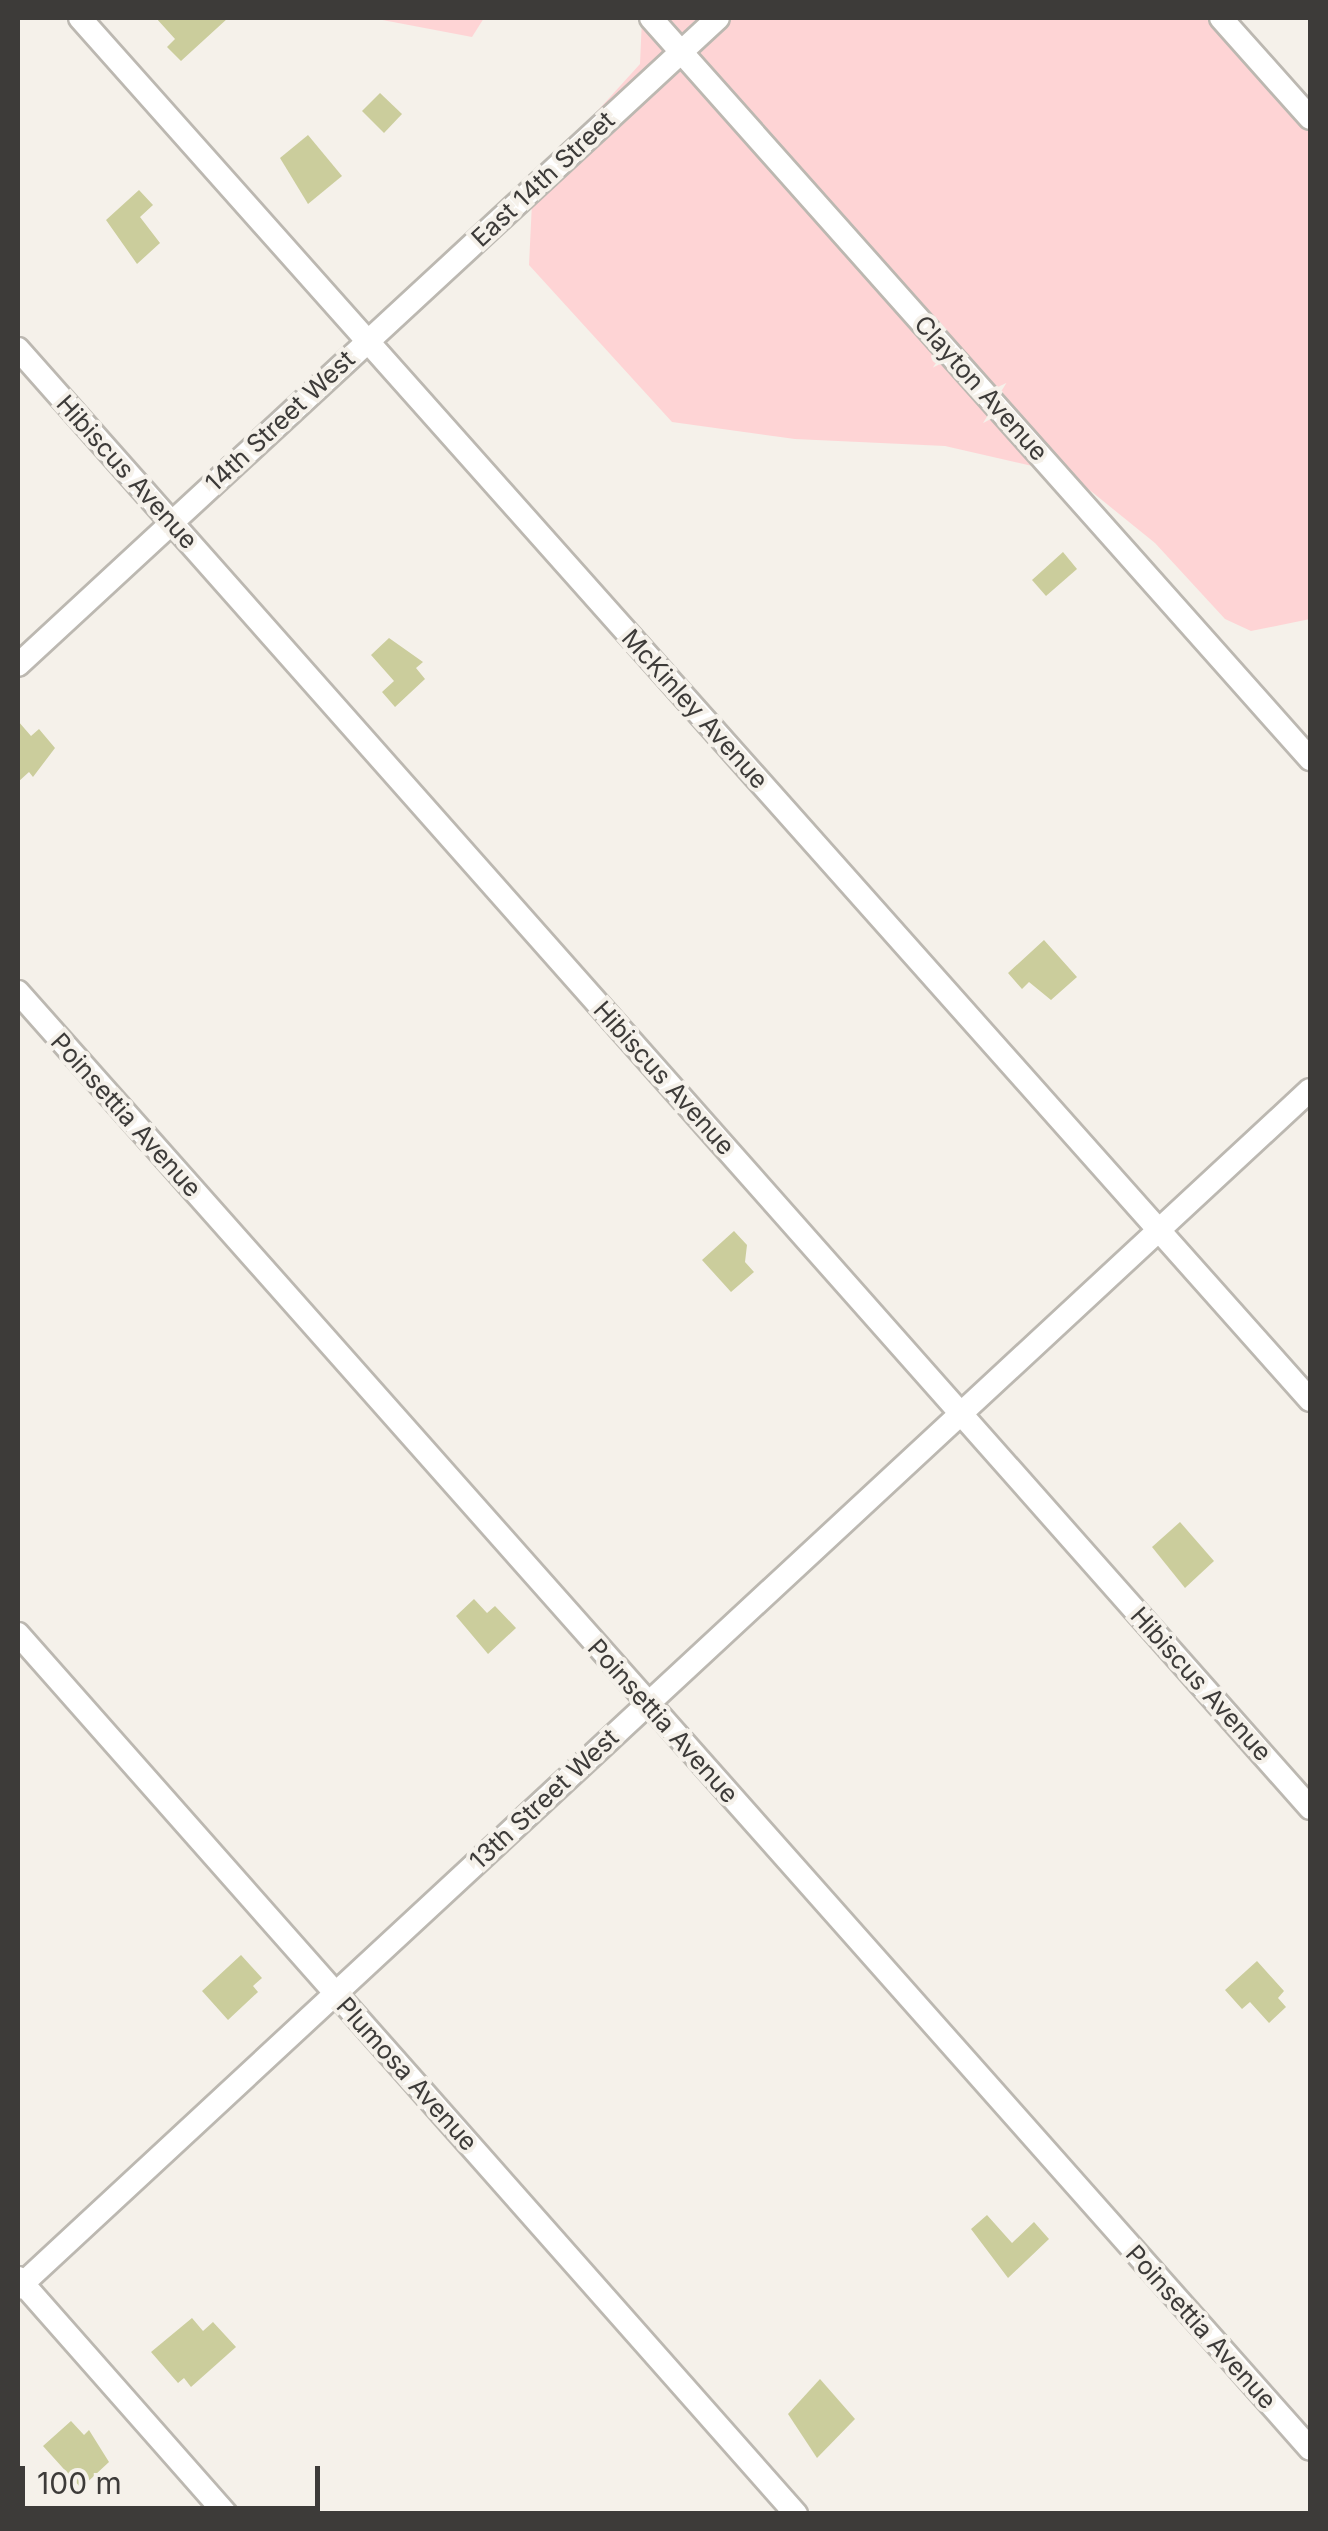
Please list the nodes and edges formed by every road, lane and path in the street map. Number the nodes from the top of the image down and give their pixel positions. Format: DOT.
graph roads {
  1 [pos="80,18"];
  2 [pos="651,18"];
  3 [pos="718,18"];
  4 [pos="1221,18"];
  5 [pos="682,51"];
  6 [pos="1310,118"];
  7 [pos="367,340"];
  8 [pos="18,349"];
  9 [pos="170,522"];
  10 [pos="18,664"];
  11 [pos="1310,759"];
  12 [pos="18,992"];
  13 [pos="1310,1090"];
  14 [pos="1159,1230"];
  15 [pos="1310,1400"];
  16 [pos="959,1412"];
  17 [pos="18,1634"];
  18 [pos="647,1702"];
  19 [pos="1310,1808"];
  20 [pos="336,1994"];
  21 [pos="19,2283"];
  22 [pos="1310,2449"];
  23 [pos="226,2514"];
  24 [pos="796,2514"];
  1 -- 7 [label="street, McKinley Avenue"];
  2 -- 5 [label="street, Clayton Avenue"];
  3 -- 5 [label="street, East 14th Street"];
  4 -- 6 [label="street"];
  5 -- 7 [label="street, East 14th Street"];
  5 -- 11 [label="street, Clayton Avenue"];
  7 -- 9 [label="street, 14th Street West"];
  7 -- 14 [label="street, McKinley Avenue"];
  8 -- 9 [label="street, Hibiscus Avenue"];
  9 -- 10 [label="street, 14th Street West"];
  9 -- 16 [label="street, Hibiscus Avenue"];
  12 -- 18 [label="street, Poinsettia Avenue"];
  13 -- 14 [label="street, 13th Street West"];
  14 -- 15 [label="street, McKinley Avenue"];
  14 -- 16 [label="street, 13th Street West"];
  16 -- 18 [label="street, 13th Street West"];
  16 -- 19 [label="street, Hibiscus Avenue"];
  17 -- 20 [label="street, Plumosa Avenue"];
  18 -- 20 [label="street, 13th Street West"];
  18 -- 22 [label="street, Poinsettia Avenue"];
  20 -- 21 [label="street, 13th Street West"];
  20 -- 24 [label="street, Plumosa Avenue"];
  21 -- 23 [label="street"];
}
